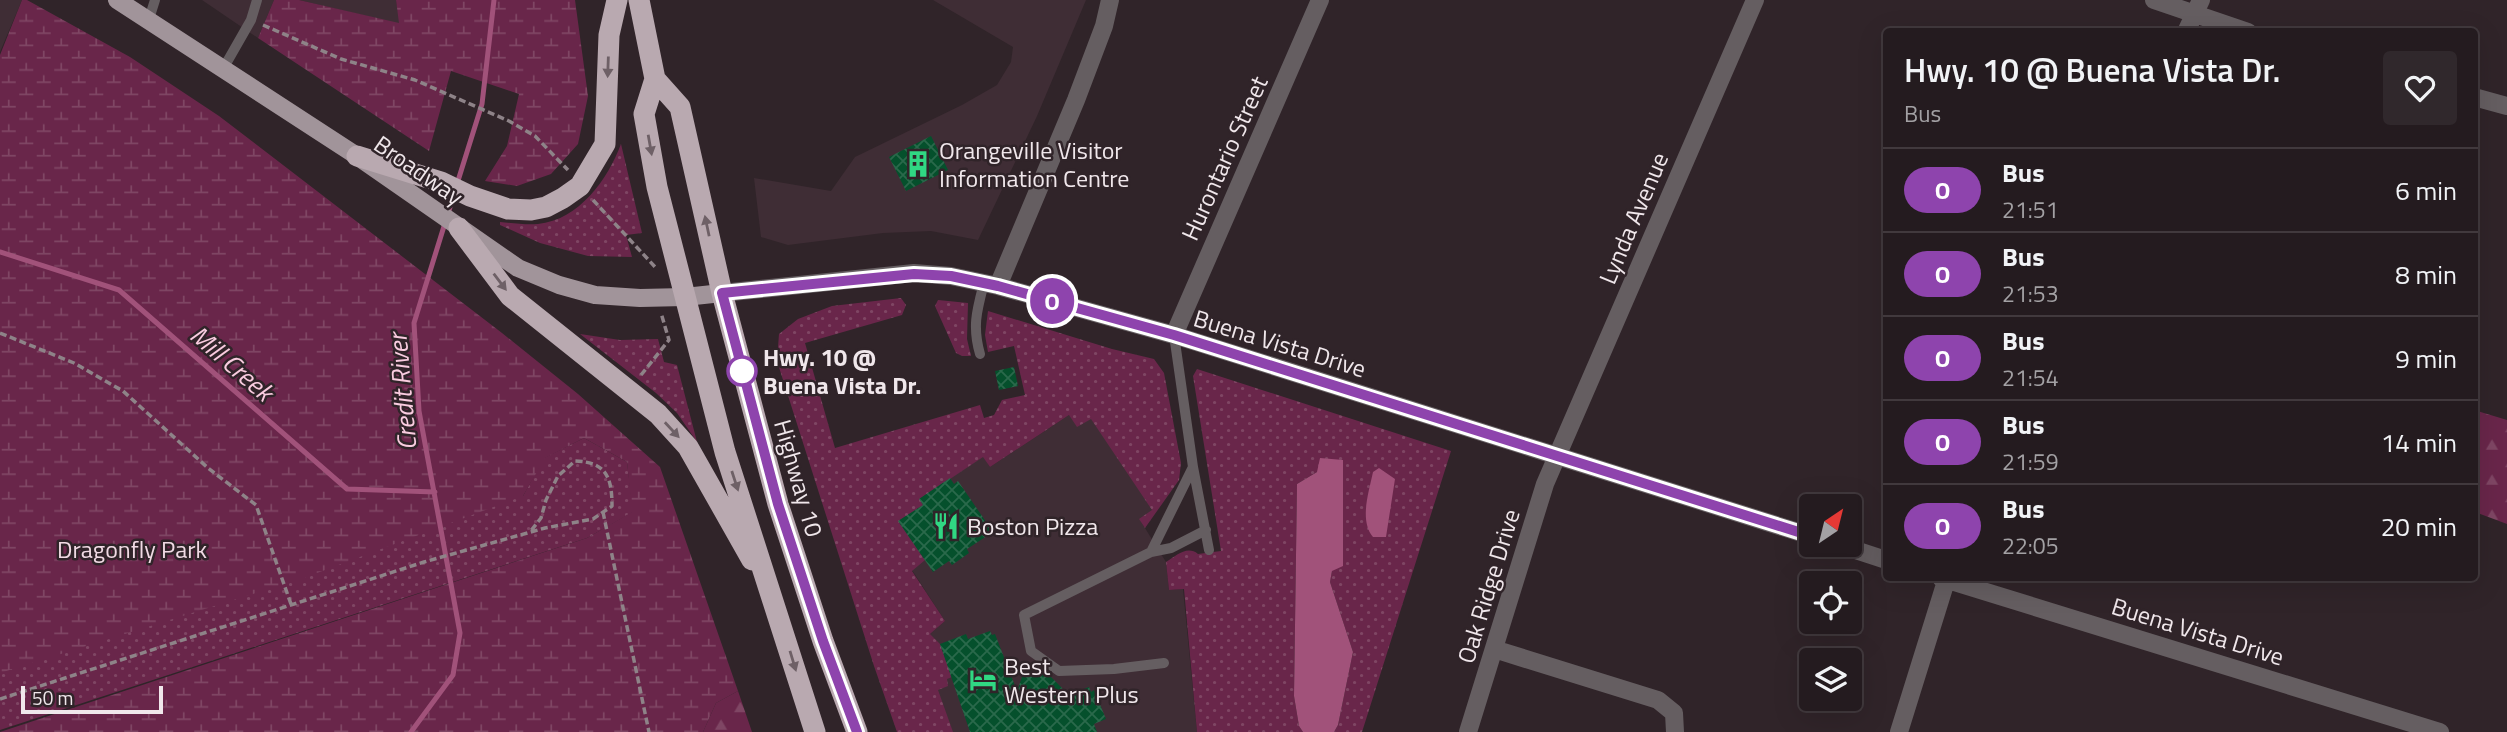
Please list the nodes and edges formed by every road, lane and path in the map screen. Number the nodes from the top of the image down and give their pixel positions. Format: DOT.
graph roads {
  1 [pos="117,0"];
  2 [pos="155,0"];
  3 [pos="257,0"];
  4 [pos="617,0"];
  5 [pos="639,0"];
  6 [pos="1110,0"];
  7 [pos="1320,0"];
  8 [pos="1755,0"];
  9 [pos="2154,0"];
  10 [pos="2197,7"];
  11 [pos="149,19"];
  12 [pos="251,20"];
  13 [pos="2188,28"];
  14 [pos="2240,28"];
  15 [pos="223,69"];
  16 [pos="655,79"];
  17 [pos="2478,98"];
  18 [pos="2507,106"];
  19 [pos="358,156"];
  20 [pos="580,187"];
  21 [pos="459,228"];
  22 [pos="658,271"];
  23 [pos="990,285"];
  24 [pos="722,293"];
  25 [pos="685,297"];
  26 [pos="657,298"];
  27 [pos="0,334"];
  28 [pos="1174,335"];
  29 [pos="980,354"];
  30 [pos="629,390"];
  31 [pos="1557,454"];
  32 [pos="1193,467"];
  33 [pos="603,512"];
  34 [pos="1206,530"];
  35 [pos="530,532"];
  36 [pos="1799,532"];
  37 [pos="1209,550"];
  38 [pos="1151,552"];
  39 [pos="1862,552"];
  40 [pos="1883,559"];
  41 [pos="1943,581"];
  42 [pos="1954,581"];
  43 [pos="772,595"];
  44 [pos="292,607"];
  45 [pos="1494,649"];
  46 [pos="1164,663"];
  47 [pos="0,699"];
  48 [pos="649,732"];
  49 [pos="815,732"];
  50 [pos="857,732"];
  51 [pos="1468,732"];
  52 [pos="1675,732"];
  53 [pos="1899,732"];
  54 [pos="2441,732"];
  1 -- 11 [label="main road, Broadway"];
  2 -- 11 [label="lane"];
  3 -- 12 [label="lane"];
  4 -- 20 [label="highway, one-way"];
  5 -- 16 [label="highway"];
  6 -- 23 [label="street"];
  7 -- 28 [label="street, Hurontario Street"];
  8 -- 31 [label="street, Lynda Avenue"];
  9 -- 10 [label="street"];
  10 -- 13 [label="street"];
  10 -- 14 [label="street"];
  11 -- 15 [label="main road, Broadway"];
  12 -- 15 [label="lane"];
  12 -- 20 [label="path"];
  15 -- 19 [label="main road, Broadway"];
  24 -- 16 [label="highway, Highway 10, one-way"];
  16 -- 25 [label="highway, one-way"];
  17 -- 18 [label="street"];
  19 -- 20 [label="highway"];
  19 -- 21 [label="main road, Broadway"];
  20 -- 22 [label="path"];
  21 -- 26 [label="main road, Broadway"];
  21 -- 30 [label="highway, one-way"];
  23 -- 24 [label="street, Buena Vista Drive"];
  23 -- 28 [label="street, Buena Vista Drive"];
  23 -- 29 [label="lane"];
  24 -- 25 [label="main road, Broadway"];
  24 -- 50 [label="highway, Highway 10"];
  25 -- 26 [label="main road, Broadway"];
  25 -- 43 [label="highway, one-way"];
  26 -- 30 [label="path"];
  27 -- 44 [label="path"];
  28 -- 31 [label="street, Buena Vista Drive"];
  28 -- 32 [label="lane"];
  30 -- 43 [label="highway, one-way"];
  31 -- 36 [label="street, Buena Vista Drive"];
  31 -- 45 [label="street, Oak Ridge Drive"];
  32 -- 34 [label="lane"];
  32 -- 38 [label="lane"];
  33 -- 35 [label="path"];
  33 -- 35 [label="path"];
  33 -- 48 [label="path"];
  34 -- 37 [label="lane"];
  34 -- 38 [label="lane"];
  35 -- 44 [label="path"];
  38 -- 46 [label="lane"];
  39 -- 40 [label="street"];
  41 -- 53 [label="street"];
  42 -- 54 [label="street, Buena Vista Drive"];
  43 -- 49 [label="highway, one-way"];
  44 -- 47 [label="path"];
  45 -- 51 [label="street, Oak Ridge Drive"];
  45 -- 52 [label="street"];
}
